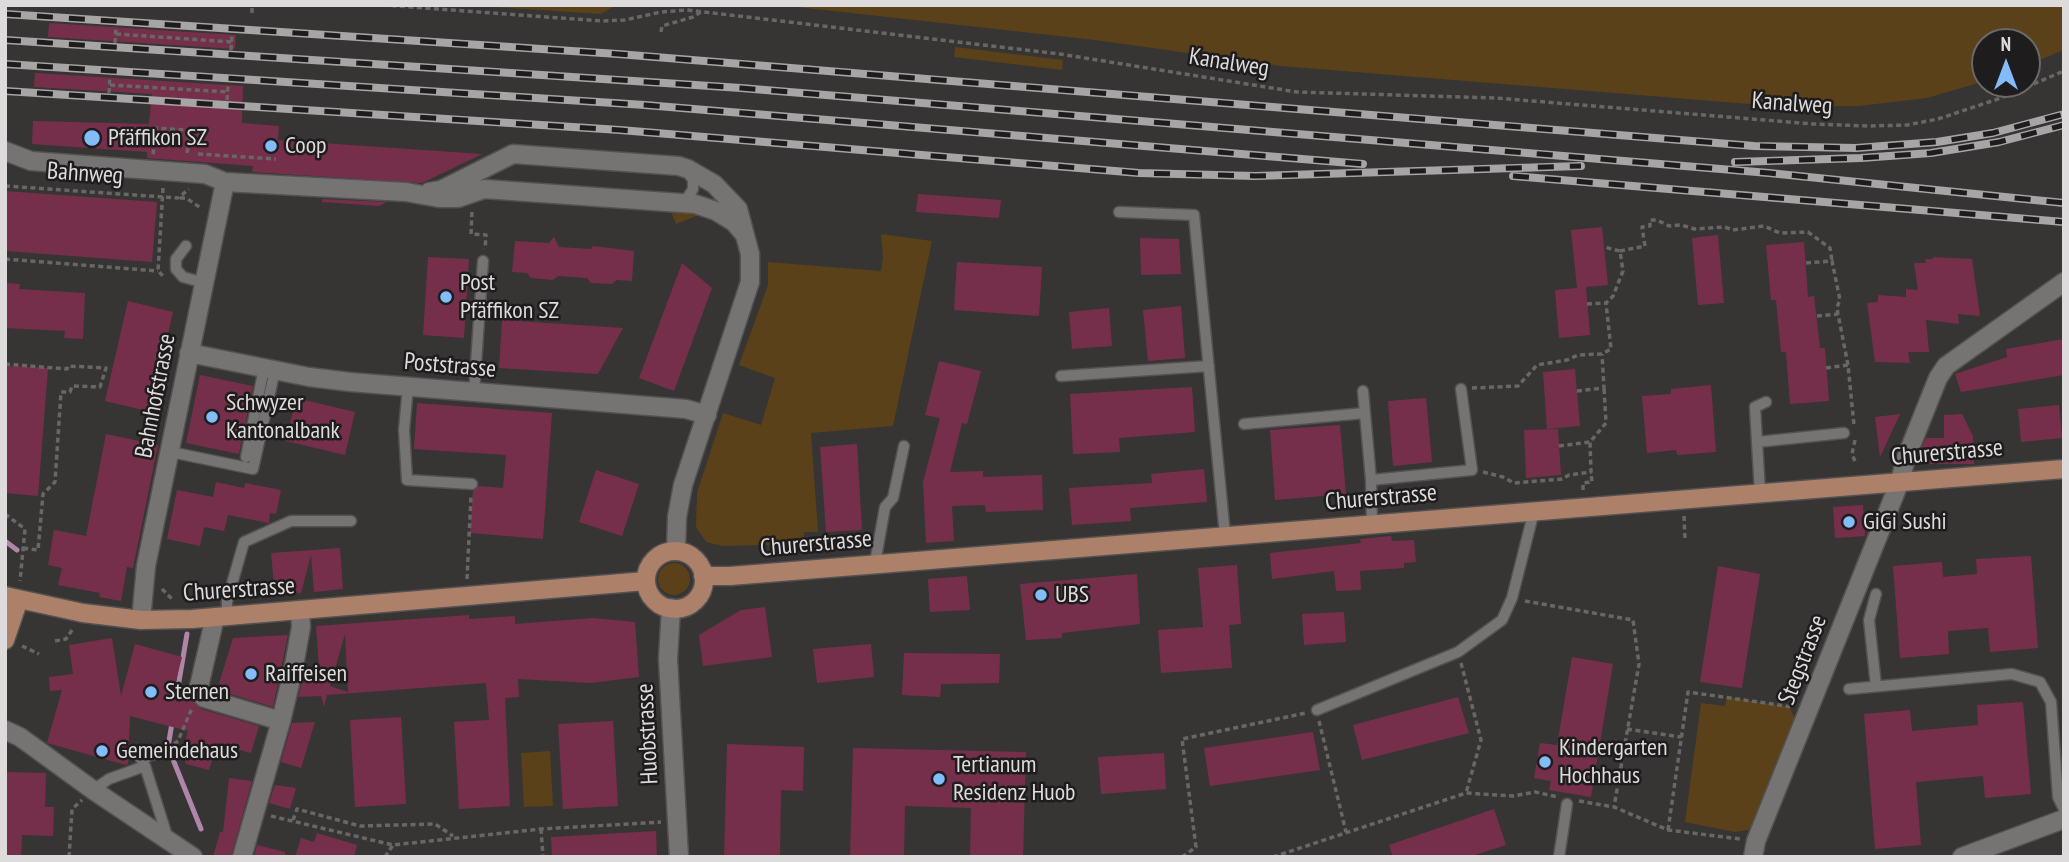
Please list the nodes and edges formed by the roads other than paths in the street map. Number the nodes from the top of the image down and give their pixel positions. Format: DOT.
graph roads {
  1 [pos="5,151"];
  2 [pos="679,166"];
  3 [pos="479,170"];
  4 [pos="225,182"];
  5 [pos="484,190"];
  6 [pos="420,193"];
  7 [pos="671,203"];
  8 [pos="1119,212"];
  9 [pos="744,234"];
  10 [pos="186,246"];
  11 [pos="483,261"];
  12 [pos="2064,282"];
  13 [pos="205,283"];
  14 [pos="190,353"];
  15 [pos="1209,366"];
  16 [pos="269,369"];
  17 [pos="1061,376"];
  18 [pos="408,387"];
  19 [pos="1461,389"];
  20 [pos="1363,391"];
  21 [pos="474,393"];
  22 [pos="1766,402"];
  23 [pos="1365,413"];
  24 [pos="707,415"];
  25 [pos="1244,424"];
  26 [pos="1844,433"];
  27 [pos="1757,443"];
  28 [pos="904,446"];
  29 [pos="171,452"];
  30 [pos="246,457"];
  31 [pos="2064,469"];
  32 [pos="1371,480"];
  33 [pos="1900,481"];
  34 [pos="472,484"];
  35 [pos="1760,492"];
  36 [pos="1534,510"];
  37 [pos="351,521"];
  38 [pos="1372,523"];
  39 [pos="1225,535"];
  40 [pos="676,551"];
  41 [pos="875,563"];
  42 [pos="703,576"];
  43 [pos="646,581"];
  44 [pos="15,592"];
  45 [pos="1877,594"];
  46 [pos="671,608"];
  47 [pos="300,610"];
  48 [pos="221,616"];
  49 [pos="141,620"];
  50 [pos="13,643"];
  51 [pos="1876,686"];
  52 [pos="1849,689"];
  53 [pos="1317,710"];
  54 [pos="281,721"];
  55 [pos="5,730"];
  56 [pos="163,751"];
  57 [pos="145,766"];
  58 [pos="93,790"];
  59 [pos="1568,800"];
  60 [pos="2064,809"];
  61 [pos="2064,819"];
  62 [pos="169,841"];
  63 [pos="1755,849"];
  64 [pos="192,857"];
  65 [pos="242,857"];
  66 [pos="679,857"];
  67 [pos="1559,857"];
  68 [pos="1962,857"];
  1 -- 4 [label="street"];
  2 -- 3 [label="street"];
  2 -- 7 [label="lane"];
  2 -- 9 [label="street"];
  3 -- 5 [label="lane"];
  3 -- 6 [label="street"];
  4 -- 6 [label="street"];
  4 -- 13 [label="street, Bahnhofstrasse"];
  5 -- 6 [label="street"];
  5 -- 7 [label="street"];
  7 -- 9 [label="street"];
  8 -- 15 [label="lane"];
  9 -- 24 [label="street"];
  10 -- 13 [label="lane"];
  11 -- 21 [label="lane"];
  12 -- 33 [label="street, Stegstrasse"];
  13 -- 14 [label="street, Bahnhofstrasse"];
  14 -- 16 [label="street, Poststrasse"];
  14 -- 29 [label="street, Bahnhofstrasse"];
  15 -- 17 [label="lane"];
  15 -- 39 [label="lane"];
  16 -- 18 [label="street, Poststrasse"];
  16 -- 29 [label="lane"];
  16 -- 30 [label="lane"];
  18 -- 21 [label="street, Poststrasse"];
  18 -- 34 [label="lane"];
  19 -- 32 [label="lane"];
  20 -- 23 [label="lane"];
  21 -- 24 [label="street, Poststrasse"];
  22 -- 27 [label="lane"];
  23 -- 25 [label="lane"];
  23 -- 32 [label="lane"];
  24 -- 40 [label="street"];
  26 -- 27 [label="lane"];
  27 -- 35 [label="lane"];
  28 -- 41 [label="lane"];
  29 -- 49 [label="street, Bahnhofstrasse"];
  31 -- 33 [label="main road, Churerstrasse"];
  32 -- 38 [label="lane"];
  33 -- 35 [label="main road, Churerstrasse"];
  33 -- 63 [label="street, Stegstrasse"];
  35 -- 36 [label="main road, Churerstrasse"];
  36 -- 38 [label="main road, Churerstrasse"];
  36 -- 53 [label="lane"];
  37 -- 48 [label="lane"];
  38 -- 39 [label="main road, Churerstrasse"];
  39 -- 41 [label="main road, Churerstrasse"];
  40 -- 42 [label="main road"];
  40 -- 43 [label="main road"];
  41 -- 42 [label="main road, Churerstrasse"];
  42 -- 46 [label="main road"];
  43 -- 46 [label="main road"];
  43 -- 47 [label="main road, Churerstrasse"];
  44 -- 49 [label="main road, Churerstrasse"];
  44 -- 50 [label="main road"];
  45 -- 51 [label="lane"];
  46 -- 66 [label="street, Huobstrasse"];
  47 -- 48 [label="main road, Churerstrasse"];
  47 -- 54 [label="street"];
  48 -- 49 [label="main road, Churerstrasse"];
  48 -- 54 [label="street"];
  51 -- 52 [label="lane"];
  51 -- 60 [label="lane"];
  54 -- 65 [label="street"];
  55 -- 58 [label="street"];
  56 -- 57 [label="lane"];
  57 -- 58 [label="lane"];
  57 -- 62 [label="lane"];
  58 -- 62 [label="street"];
  59 -- 67 [label="lane"];
  61 -- 68 [label="street"];
  62 -- 64 [label="street"];
}
